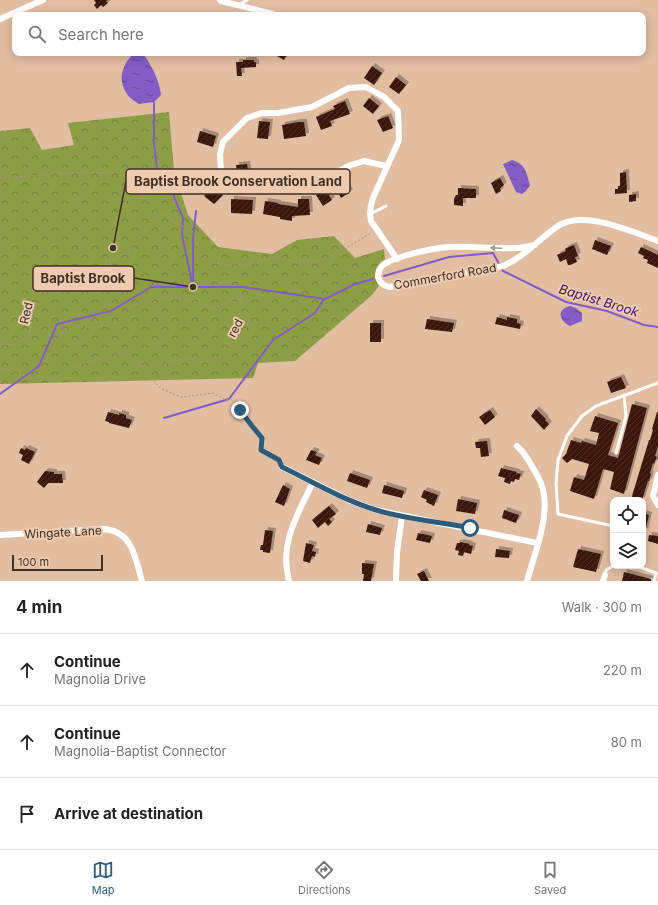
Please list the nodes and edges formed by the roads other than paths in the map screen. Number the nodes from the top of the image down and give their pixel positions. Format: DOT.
graph roads {
  1 [pos="43,0"];
  2 [pos="220,0"];
  3 [pos="247,0"];
  4 [pos="237,5"];
  5 [pos="16,12"];
  6 [pos="266,12"];
  7 [pos="12,14"];
  8 [pos="0,19"];
  9 [pos="386,166"];
  10 [pos="386,206"];
  11 [pos="370,214"];
  12 [pos="658,241"];
  13 [pos="535,245"];
  14 [pos="398,259"];
  15 [pos="658,383"];
  16 [pos="624,396"];
  17 [pos="517,446"];
  18 [pos="616,453"];
  19 [pos="282,467"];
  20 [pos="658,474"];
  21 [pos="313,482"];
  22 [pos="658,505"];
  23 [pos="402,516"];
  24 [pos="610,525"];
  25 [pos="0,535"];
  26 [pos="537,543"];
  27 [pos="610,568"];
  28 [pos="645,569"];
  29 [pos="604,578"];
  30 [pos="142,581"];
  31 [pos="289,581"];
  32 [pos="396,581"];
  33 [pos="527,581"];
  34 [pos="654,581"];
  1 -- 5 [label="street"];
  2 -- 4 [label="street"];
  3 -- 4 [label="lane"];
  4 -- 6 [label="street"];
  7 -- 8 [label="street"];
  9 -- 9 [label="street"];
  9 -- 11 [label="street"];
  10 -- 11 [label="lane"];
  11 -- 14 [label="street"];
  12 -- 13 [label="street, Commerford Road"];
  13 -- 14 [label="street, Commerford Road, one-way"];
  13 -- 14 [label="street, Commerford Road"];
  15 -- 16 [label="lane"];
  16 -- 18 [label="lane"];
  16 -- 24 [label="lane"];
  17 -- 26 [label="street"];
  19 -- 21 [label="street"];
  20 -- 22 [label="street"];
  21 -- 23 [label="street"];
  21 -- 31 [label="street"];
  23 -- 26 [label="street"];
  23 -- 32 [label="street"];
  25 -- 30 [label="street, Wingate Lane"];
  26 -- 33 [label="street"];
  27 -- 29 [label="lane"];
  28 -- 34 [label="lane"];
}
